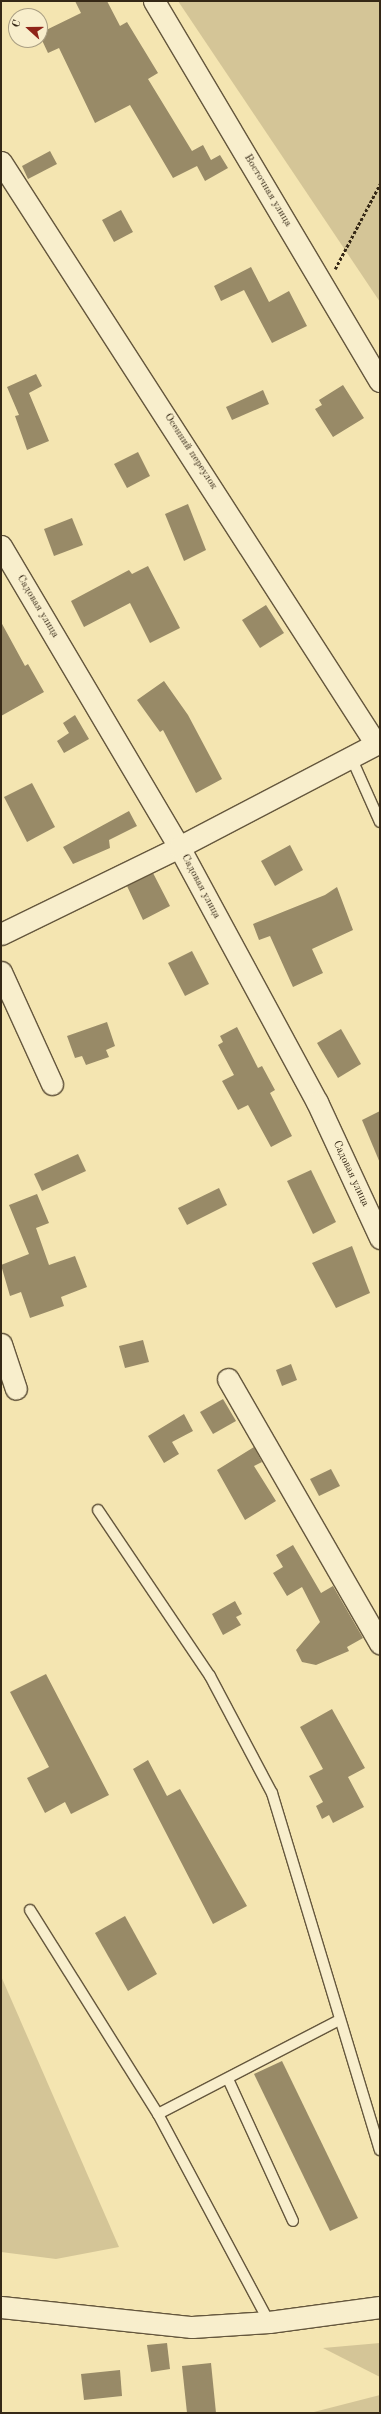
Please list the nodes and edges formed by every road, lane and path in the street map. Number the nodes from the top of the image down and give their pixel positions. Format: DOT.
graph roads {
  1 [pos="154,1"];
  2 [pos="1,162"];
  3 [pos="380,184"];
  4 [pos="325,288"];
  5 [pos="380,381"];
  6 [pos="1,546"];
  7 [pos="378,743"];
  8 [pos="351,757"];
  9 [pos="380,822"];
  10 [pos="179,847"];
  11 [pos="1,934"];
  12 [pos="1,972"];
  13 [pos="52,1084"];
  14 [pos="380,1238"];
  15 [pos="1,1344"];
  16 [pos="228,1379"];
  17 [pos="16,1389"];
  18 [pos="98,1510"];
  19 [pos="380,1643"];
  20 [pos="30,1910"];
  21 [pos="340,2020"];
  22 [pos="228,2079"];
  23 [pos="158,2114"];
  24 [pos="380,2150"];
  25 [pos="293,2221"];
  26 [pos="1,2307"];
  27 [pos="380,2307"];
  28 [pos="269,2322"];
  1 -- 4 [label="street, Восточная улица"];
  2 -- 7 [label="street, Осенний переулок"];
  3 -- 4 [label="path"];
  4 -- 5 [label="street, Восточная улица"];
  6 -- 10 [label="street, Садовая улица"];
  7 -- 8 [label="street"];
  8 -- 9 [label="lane"];
  8 -- 10 [label="street"];
  10 -- 11 [label="street"];
  10 -- 14 [label="street, Садовая улица"];
  12 -- 13 [label="street"];
  15 -- 17 [label="street"];
  16 -- 19 [label="street"];
  18 -- 21 [label="lane"];
  20 -- 23 [label="lane"];
  21 -- 22 [label="lane"];
  21 -- 24 [label="lane"];
  22 -- 23 [label="lane"];
  22 -- 25 [label="lane"];
  23 -- 28 [label="lane"];
  26 -- 28 [label="street"];
  27 -- 28 [label="street"];
}
